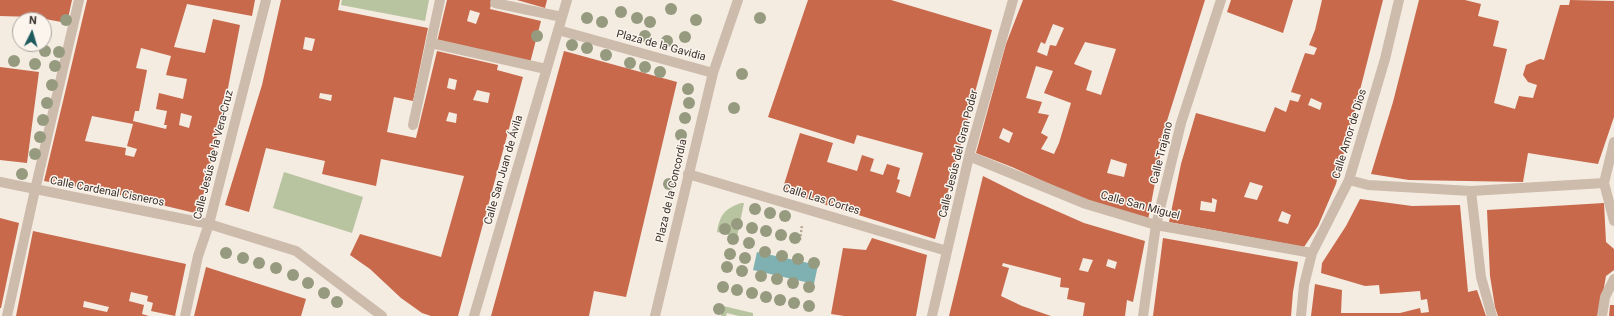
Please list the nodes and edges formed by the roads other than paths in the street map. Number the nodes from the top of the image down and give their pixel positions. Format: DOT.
graph roads {
  1 [pos="79,0"];
  2 [pos="266,0"];
  3 [pos="440,0"];
  4 [pos="496,0"];
  5 [pos="567,0"];
  6 [pos="738,0"];
  7 [pos="1013,0"];
  8 [pos="1221,0"];
  9 [pos="1399,0"];
  10 [pos="562,17"];
  11 [pos="558,30"];
  12 [pos="431,43"];
  13 [pos="546,69"];
  14 [pos="714,73"];
  15 [pos="413,125"];
  16 [pos="1614,142"];
  17 [pos="969,156"];
  18 [pos="1612,159"];
  19 [pos="688,174"];
  20 [pos="1349,180"];
  21 [pos="0,182"];
  22 [pos="1604,183"];
  23 [pos="35,190"];
  24 [pos="1472,191"];
  25 [pos="1614,221"];
  26 [pos="209,224"];
  27 [pos="1156,226"];
  28 [pos="947,251"];
  29 [pos="1312,253"];
  30 [pos="1614,279"];
  31 [pos="7,316"];
  32 [pos="185,316"];
  33 [pos="382,316"];
  34 [pos="474,316"];
  35 [pos="655,316"];
  36 [pos="932,316"];
  37 [pos="1144,316"];
  38 [pos="1301,316"];
  39 [pos="1492,316"];
  40 [pos="1602,316"];
  1 -- 23 [label="street"];
  2 -- 26 [label="street, Calle Jesús de la Vera-Cruz"];
  3 -- 12 [label="street"];
  4 -- 10 [label="street"];
  5 -- 10 [label="street"];
  6 -- 14 [label="street, Plaza de la Gavidia"];
  7 -- 17 [label="street, Calle Jesús del Gran Poder"];
  8 -- 27 [label="street, Calle Trajano"];
  9 -- 20 [label="street, Calle Amor de Dios"];
  10 -- 11 [label="street"];
  11 -- 13 [label="street, Calle San Juan de Ávila"];
  11 -- 14 [label="street, Plaza de la Gavidia"];
  12 -- 13 [label="street"];
  12 -- 15 [label="street"];
  13 -- 34 [label="street, Calle San Juan de Ávila"];
  14 -- 19 [label="street, Plaza de la Concordia"];
  16 -- 18 [label="street"];
  17 -- 27 [label="street, Calle San Miguel"];
  17 -- 28 [label="street, Calle Jesús del Gran Poder"];
  18 -- 22 [label="street"];
  19 -- 28 [label="street, Calle Las Cortes"];
  19 -- 35 [label="street, Plaza de la Concordia"];
  20 -- 24 [label="street"];
  20 -- 29 [label="street, Calle Amor de Dios"];
  21 -- 23 [label="street, Calle Cardenal Cisneros"];
  22 -- 24 [label="street"];
  22 -- 25 [label="street"];
  23 -- 26 [label="street, Calle Cardenal Cisneros"];
  23 -- 31 [label="street"];
  24 -- 39 [label="street"];
  26 -- 32 [label="street, Calle Jesús de la Vera-Cruz"];
  26 -- 33 [label="street, Calle Cardenal Cisneros"];
  27 -- 29 [label="street, Calle San Miguel"];
  27 -- 37 [label="street, Calle Trajano"];
  28 -- 36 [label="street, Calle Jesús del Gran Poder"];
  29 -- 38 [label="street, Calle Amor de Dios"];
  30 -- 40 [label="street"];
}
